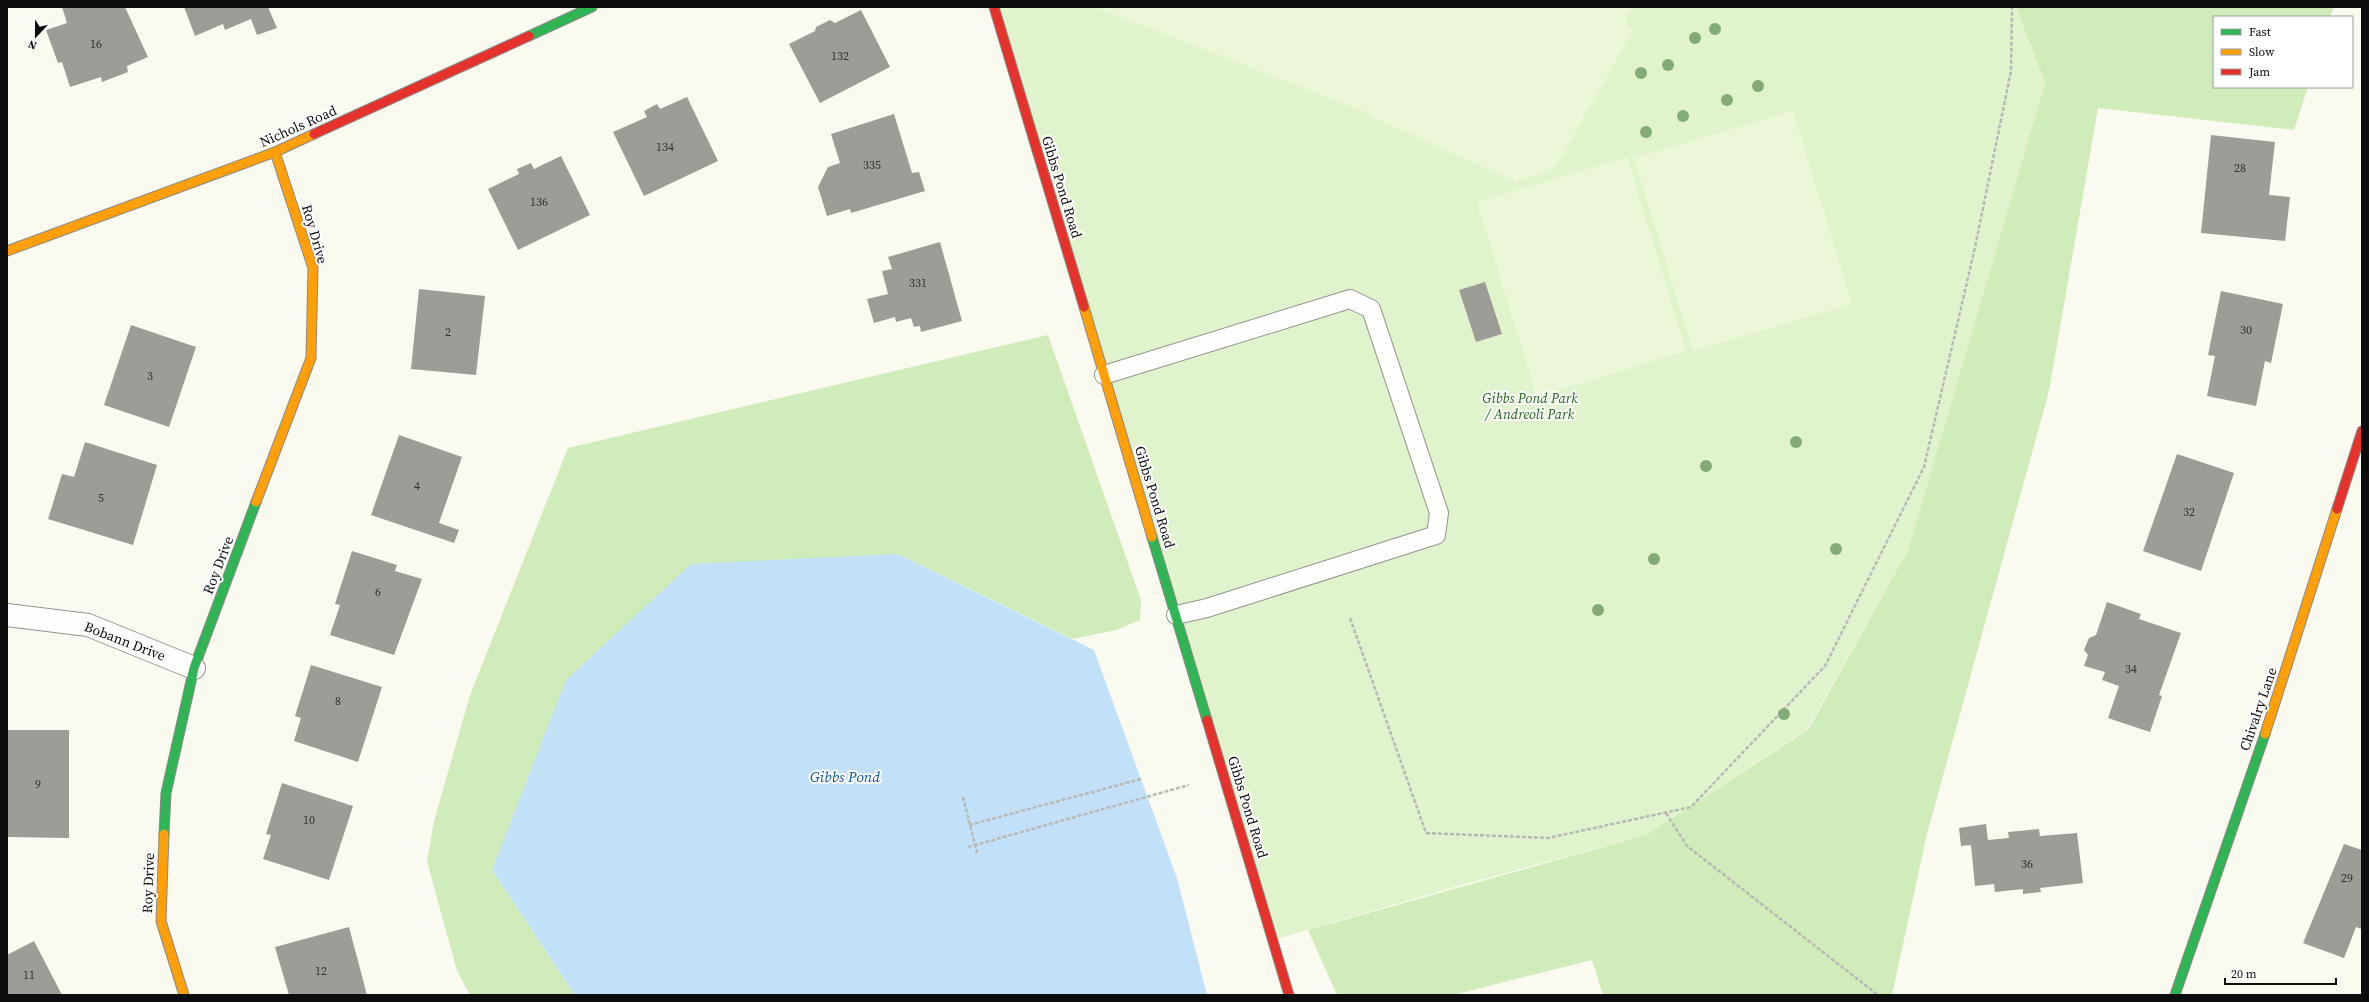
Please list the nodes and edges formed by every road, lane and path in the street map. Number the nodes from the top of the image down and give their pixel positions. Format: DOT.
graph roads {
  1 [pos="592,7"];
  2 [pos="994,7"];
  3 [pos="2012,7"];
  4 [pos="275,152"];
  5 [pos="7,251"];
  6 [pos="1104,375"];
  7 [pos="2362,431"];
  8 [pos="7,615"];
  9 [pos="1176,615"];
  10 [pos="1350,618"];
  11 [pos="194,668"];
  12 [pos="1141,779"];
  13 [pos="1188,785"];
  14 [pos="963,797"];
  15 [pos="1666,813"];
  16 [pos="969,825"];
  17 [pos="968,847"];
  18 [pos="977,853"];
  19 [pos="184,995"];
  20 [pos="1289,995"];
  21 [pos="1878,995"];
  22 [pos="2175,995"];
  1 -- 4 [label="street, Nichols Road"];
  2 -- 6 [label="street, Gibbs Pond Road"];
  3 -- 15 [label="path"];
  4 -- 5 [label="street, Nichols Road"];
  4 -- 11 [label="street, Roy Drive"];
  6 -- 9 [label="street, Gibbs Pond Road"];
  6 -- 9 [label="lane"];
  7 -- 22 [label="street, Chivalry Lane"];
  8 -- 11 [label="street, Bobann Drive"];
  9 -- 20 [label="street, Gibbs Pond Road"];
  10 -- 15 [label="path"];
  11 -- 19 [label="street, Roy Drive"];
  12 -- 16 [label="path"];
  13 -- 17 [label="path, bridge"];
  14 -- 16 [label="path"];
  15 -- 21 [label="path"];
  16 -- 18 [label="path"];
}
